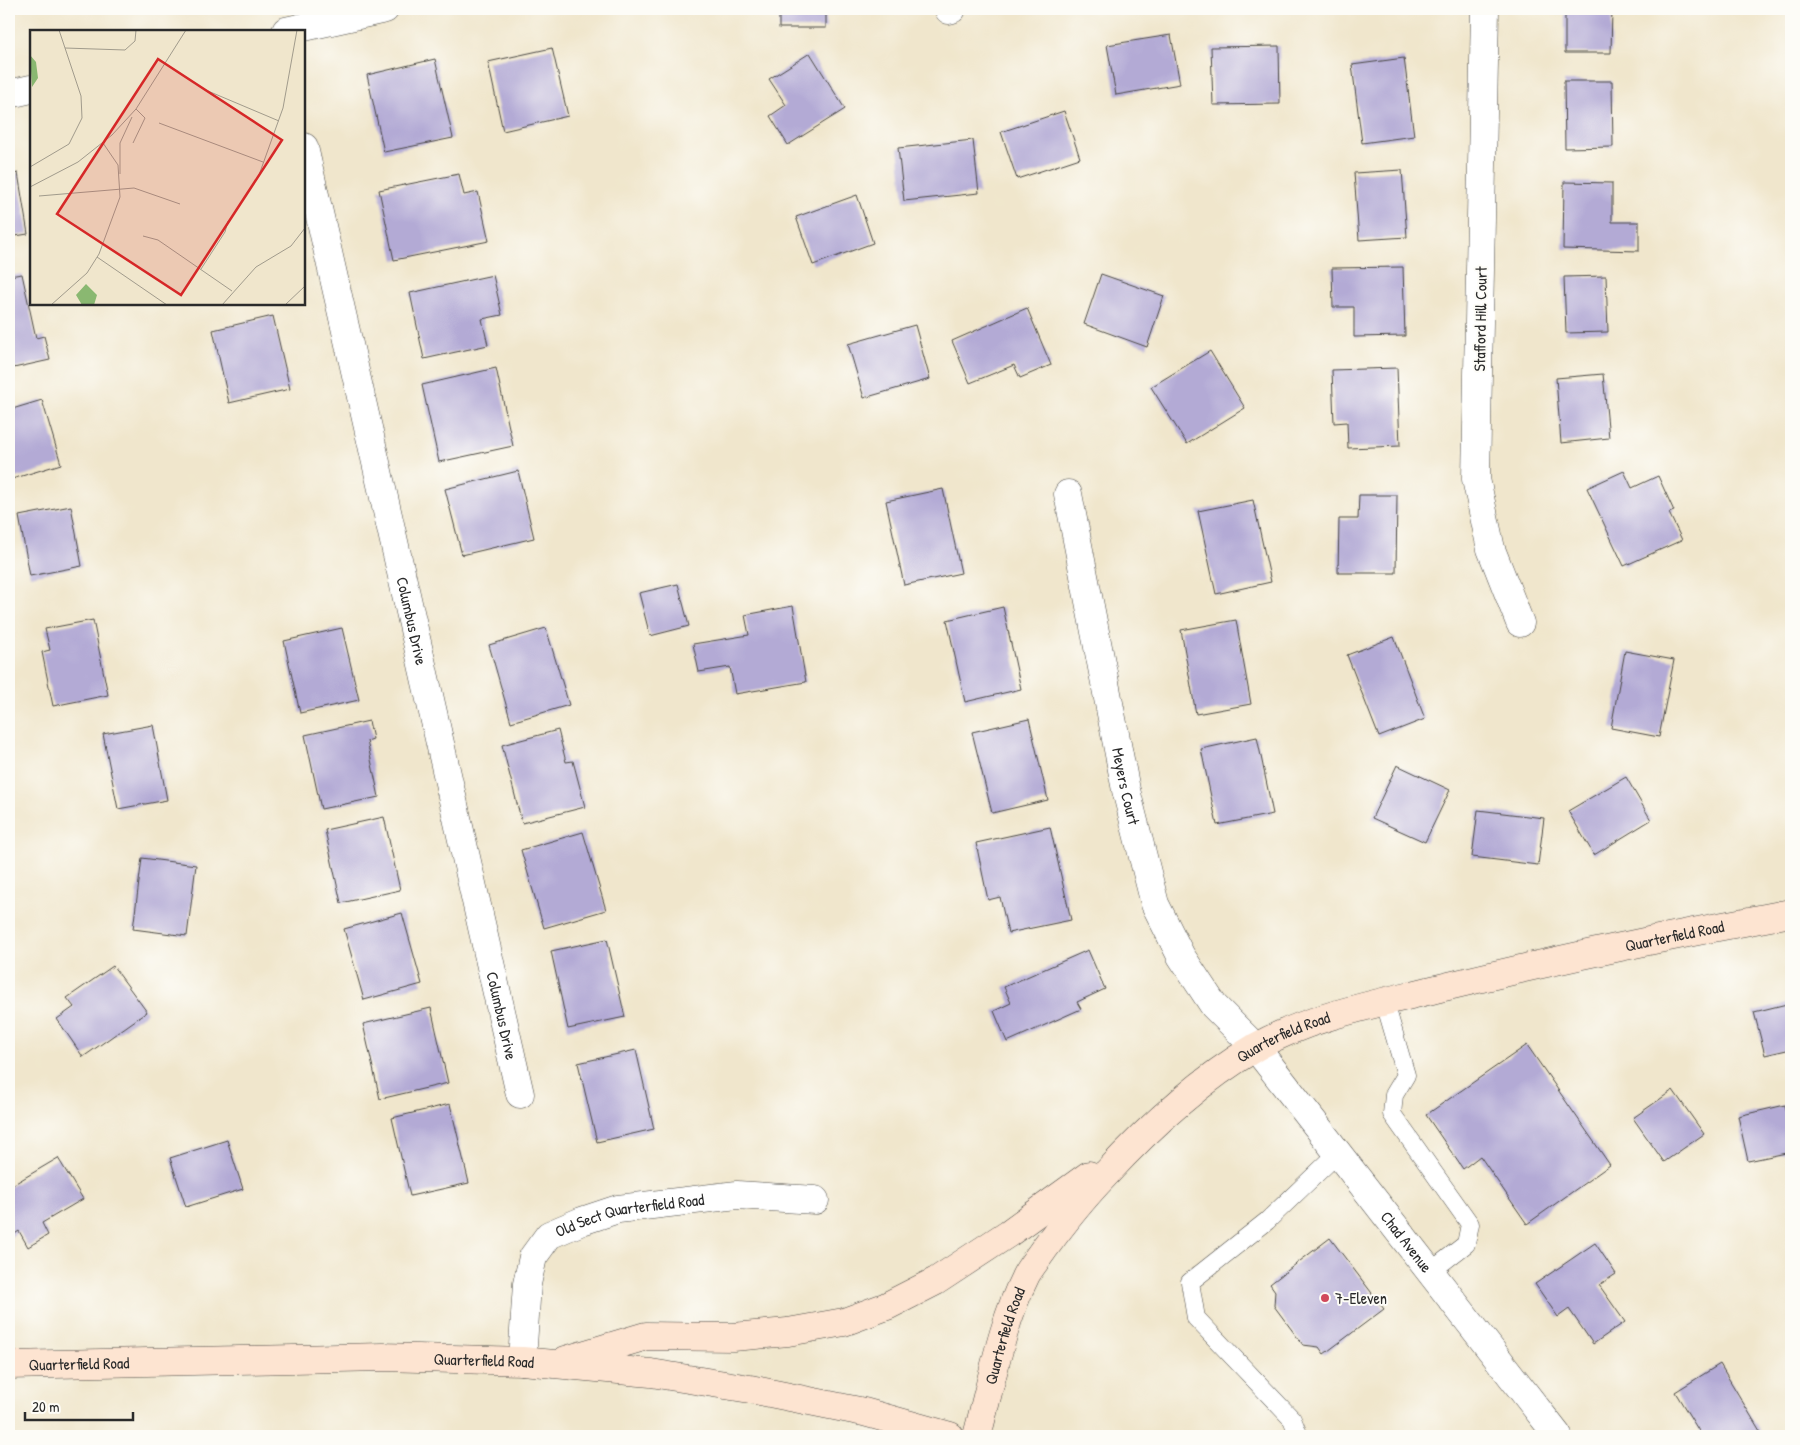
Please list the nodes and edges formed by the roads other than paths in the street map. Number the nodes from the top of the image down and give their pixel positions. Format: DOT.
graph roads {
  1 [pos="386,9"];
  2 [pos="1485,9"];
  3 [pos="291,30"];
  4 [pos="30,89"];
  5 [pos="9,94"];
  6 [pos="305,151"];
  7 [pos="1068,494"];
  8 [pos="1520,623"];
  9 [pos="1791,913"];
  10 [pos="1385,1003"];
  11 [pos="1256,1048"];
  12 [pos="520,1094"];
  13 [pos="1138,1138"];
  14 [pos="1338,1153"];
  15 [pos="815,1200"];
  16 [pos="1430,1272"];
  17 [pos="522,1361"];
  18 [pos="554,1364"];
  19 [pos="9,1365"];
  20 [pos="950,1436"];
  21 [pos="977,1436"];
  22 [pos="1299,1436"];
  23 [pos="1558,1436"];
  1 -- 3 [label="street"];
  2 -- 8 [label="street, Stafford Hill Court"];
  4 -- 5 [label="street"];
  6 -- 12 [label="street, Columbus Drive"];
  7 -- 11 [label="street, Meyers Court"];
  9 -- 10 [label="main road, Quarterfield Road"];
  10 -- 11 [label="main road, Quarterfield Road"];
  10 -- 16 [label="lane"];
  11 -- 13 [label="main road, Quarterfield Road"];
  11 -- 14 [label="street, Chad Avenue"];
  13 -- 18 [label="main road"];
  13 -- 21 [label="main road, Quarterfield Road"];
  14 -- 16 [label="street, Chad Avenue"];
  14 -- 22 [label="lane"];
  15 -- 17 [label="street, Old Sect Quarterfield Road"];
  16 -- 23 [label="street, Chad Avenue"];
  17 -- 18 [label="main road, Quarterfield Road"];
  17 -- 19 [label="main road, Quarterfield Road"];
  18 -- 20 [label="main road, Quarterfield Road"];
}
